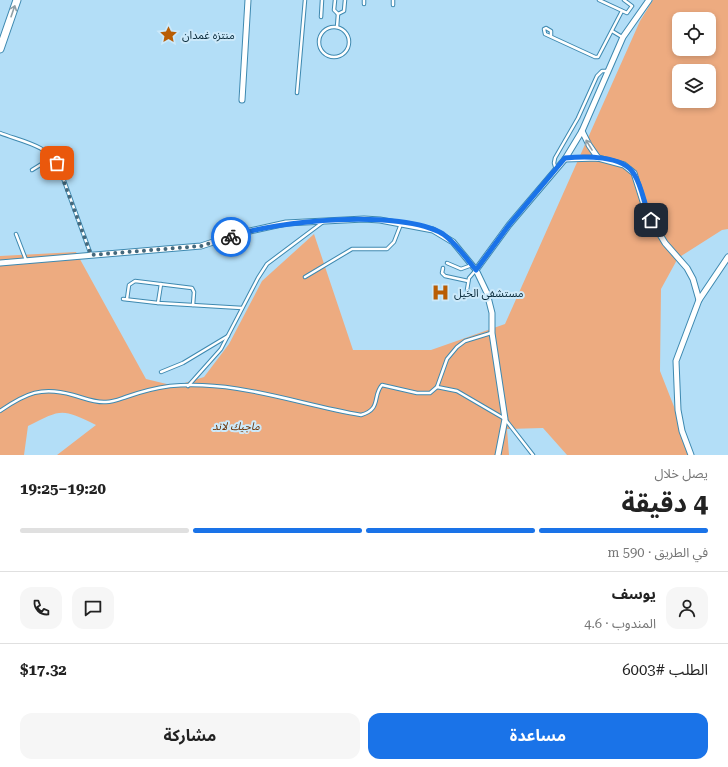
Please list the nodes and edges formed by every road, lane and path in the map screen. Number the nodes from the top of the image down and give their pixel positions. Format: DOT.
graph roads {
  1 [pos="17,0"];
  2 [pos="248,0"];
  3 [pos="305,0"];
  4 [pos="322,0"];
  5 [pos="335,0"];
  6 [pos="345,0"];
  7 [pos="393,0"];
  8 [pos="600,0"];
  9 [pos="624,0"];
  10 [pos="649,0"];
  11 [pos="393,5"];
  12 [pos="622,11"];
  13 [pos="338,14"];
  14 [pos="321,17"];
  15 [pos="336,28"];
  16 [pos="612,31"];
  17 [pos="551,36"];
  18 [pos="623,37"];
  19 [pos="0,49"];
  20 [pos="609,72"];
  21 [pos="297,93"];
  22 [pos="242,100"];
  23 [pos="582,131"];
  24 [pos="0,133"];
  25 [pos="53,157"];
  26 [pos="565,158"];
  27 [pos="598,158"];
  28 [pos="32,170"];
  29 [pos="557,170"];
  30 [pos="323,222"];
  31 [pos="401,223"];
  32 [pos="16,234"];
  33 [pos="91,255"];
  34 [pos="728,257"];
  35 [pos="26,260"];
  36 [pos="0,263"];
  37 [pos="447,263"];
  38 [pos="472,264"];
  39 [pos="443,268"];
  40 [pos="476,270"];
  41 [pos="304,277"];
  42 [pos="468,280"];
  43 [pos="161,284"];
  44 [pos="467,290"];
  45 [pos="123,299"];
  46 [pos="127,299"];
  47 [pos="699,300"];
  48 [pos="158,303"];
  49 [pos="193,305"];
  50 [pos="242,308"];
  51 [pos="492,333"];
  52 [pos="228,336"];
  53 [pos="161,372"];
  54 [pos="188,386"];
  55 [pos="437,387"];
  56 [pos="0,411"];
  57 [pos="506,419"];
  58 [pos="498,455"];
  59 [pos="533,455"];
  60 [pos="691,455"];
  19 -- 1 [label="street, one-way"];
  2 -- 22 [label="street"];
  3 -- 21 [label="lane"];
  4 -- 14 [label="lane"];
  5 -- 13 [label="lane"];
  6 -- 13 [label="lane"];
  7 -- 11 [label="lane"];
  8 -- 12 [label="lane"];
  9 -- 12 [label="lane"];
  10 -- 18 [label="street"];
  12 -- 16 [label="lane"];
  13 -- 15 [label="lane"];
  15 -- 15 [label="lane"];
  16 -- 17 [label="lane"];
  16 -- 18 [label="lane"];
  18 -- 20 [label="street"];
  20 -- 23 [label="street"];
  20 -- 29 [label="lane"];
  23 -- 26 [label="street"];
  27 -- 23 [label="street, one-way"];
  24 -- 25 [label="lane"];
  25 -- 28 [label="lane"];
  25 -- 33 [label="lane"];
  26 -- 27 [label="street"];
  26 -- 29 [label="street"];
  27 -- 47 [label="street"];
  29 -- 40 [label="street"];
  30 -- 31 [label="street"];
  30 -- 33 [label="street"];
  30 -- 50 [label="lane"];
  31 -- 38 [label="street"];
  31 -- 41 [label="lane"];
  32 -- 35 [label="lane"];
  33 -- 35 [label="street"];
  34 -- 47 [label="street"];
  35 -- 36 [label="street"];
  37 -- 38 [label="lane"];
  38 -- 40 [label="street"];
  39 -- 42 [label="lane"];
  40 -- 42 [label="lane"];
  40 -- 51 [label="street"];
  42 -- 44 [label="lane"];
  43 -- 46 [label="lane"];
  43 -- 48 [label="lane"];
  43 -- 49 [label="lane"];
  45 -- 46 [label="lane"];
  46 -- 48 [label="lane"];
  47 -- 60 [label="street"];
  48 -- 49 [label="lane"];
  49 -- 50 [label="lane"];
  50 -- 52 [label="lane"];
  51 -- 55 [label="lane"];
  51 -- 57 [label="street"];
  52 -- 53 [label="lane"];
  52 -- 54 [label="lane"];
  54 -- 55 [label="lane"];
  54 -- 56 [label="lane"];
  55 -- 57 [label="lane"];
  57 -- 58 [label="street"];
  57 -- 59 [label="lane"];
}
